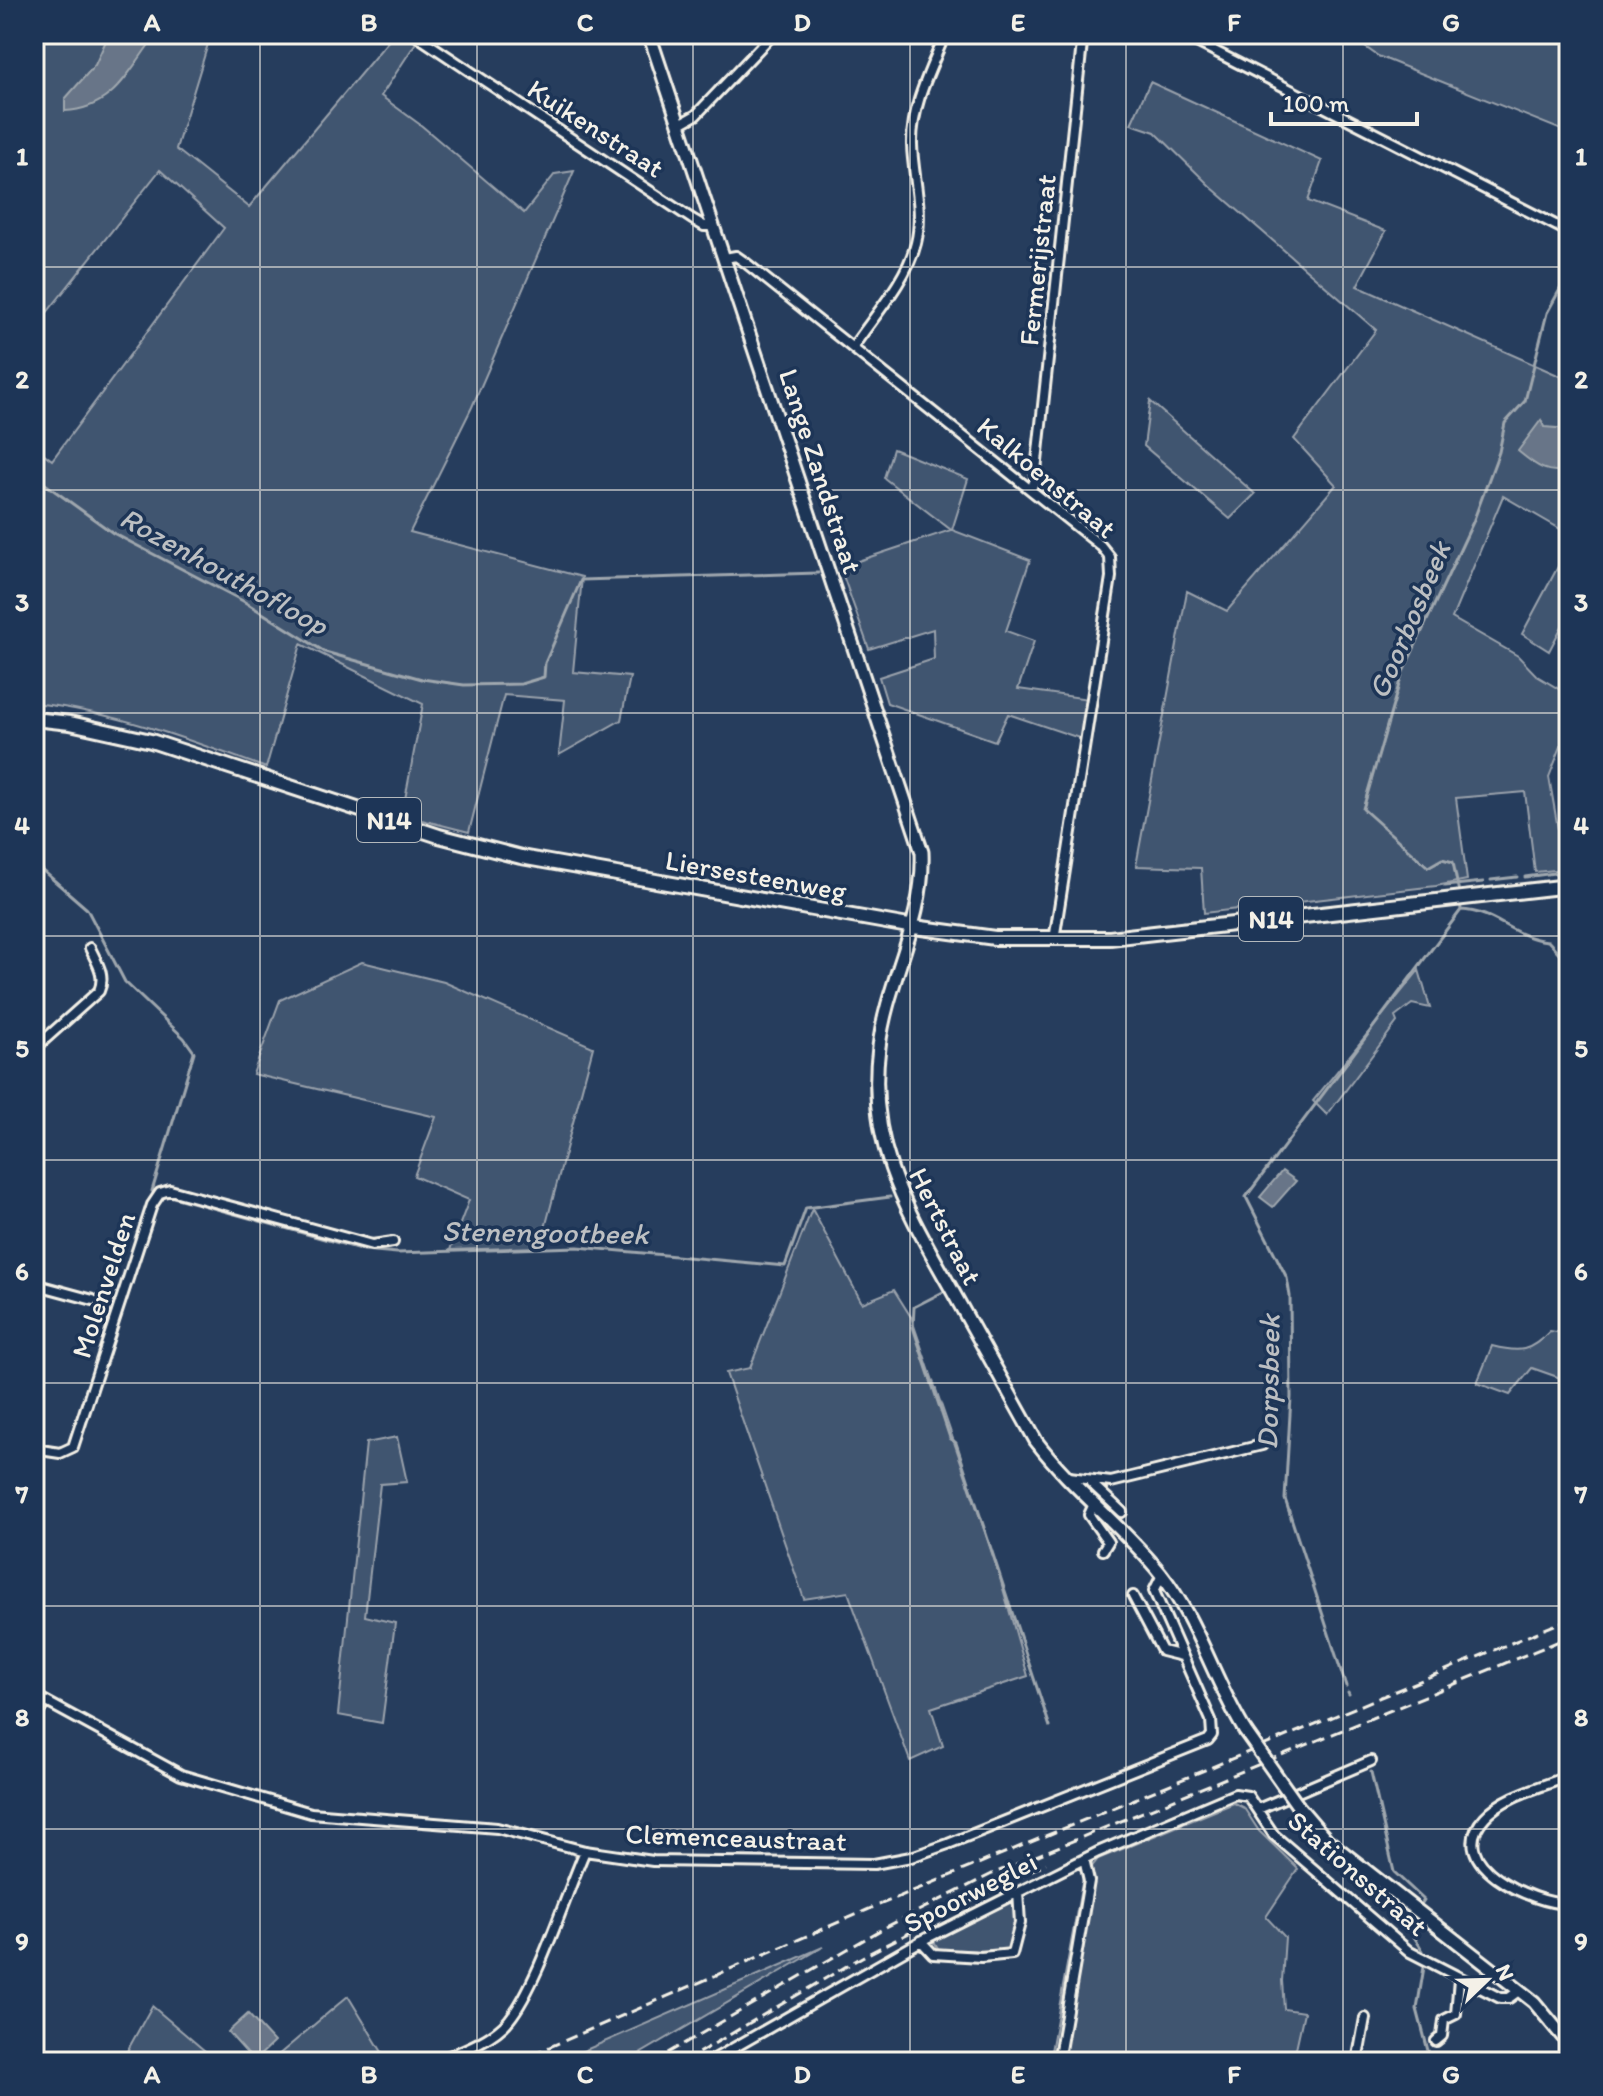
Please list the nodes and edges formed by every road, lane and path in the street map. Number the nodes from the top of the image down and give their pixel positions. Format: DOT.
graph roads {
  1 [pos="414,34"];
  2 [pos="649,34"];
  3 [pos="773,34"];
  4 [pos="945,34"];
  5 [pos="1083,34"];
  6 [pos="1181,34"];
  7 [pos="680,124"];
  8 [pos="714,226"];
  9 [pos="1569,232"];
  10 [pos="725,258"];
  11 [pos="853,347"];
  12 [pos="1031,489"];
  13 [pos="34,719"];
  14 [pos="1569,886"];
  15 [pos="914,927"];
  16 [pos="1054,940"];
  17 [pos="90,948"];
  18 [pos="34,1049"];
  19 [pos="393,1242"];
  20 [pos="34,1284"];
  21 [pos="93,1300"];
  22 [pos="1262,1445"];
  23 [pos="34,1449"];
  24 [pos="1065,1476"];
  25 [pos="1091,1482"];
  26 [pos="1094,1504"];
  27 [pos="1122,1512"];
  28 [pos="1103,1550"];
  29 [pos="1162,1575"];
  30 [pos="1133,1596"];
  31 [pos="1182,1656"];
  32 [pos="34,1695"];
  33 [pos="45,1702"];
  34 [pos="34,1720"];
  35 [pos="1245,1731"];
  36 [pos="1371,1761"];
  37 [pos="1569,1776"];
  38 [pos="1258,1809"];
  39 [pos="585,1851"];
  40 [pos="1084,1859"];
  41 [pos="1018,1892"];
  42 [pos="1569,1904"];
  43 [pos="921,1941"];
  44 [pos="1459,1979"];
  45 [pos="1520,1990"];
  46 [pos="1365,2018"];
  47 [pos="1436,2041"];
  48 [pos="1569,2044"];
  49 [pos="34,2049"];
  50 [pos="52,2062"];
  51 [pos="435,2062"];
  52 [pos="709,2062"];
  53 [pos="1058,2062"];
  54 [pos="1357,2062"];
  1 -- 8 [label="street, Kuikenstraat"];
  2 -- 7 [label="street, Lange Zandstraat"];
  3 -- 7 [label="street"];
  4 -- 11 [label="street"];
  5 -- 12 [label="street, Fermerijstraat"];
  6 -- 9 [label="street"];
  7 -- 8 [label="street, Lange Zandstraat"];
  8 -- 10 [label="street, Lange Zandstraat"];
  10 -- 11 [label="street, Kalkoenstraat"];
  10 -- 15 [label="street, Lange Zandstraat"];
  11 -- 12 [label="street, Kalkoenstraat"];
  12 -- 16 [label="street, Kalkoenstraat"];
  13 -- 15 [label="main road, Liersesteenweg / N14"];
  14 -- 16 [label="main road, Liersesteenweg / N14"];
  15 -- 16 [label="main road, Liersesteenweg / N14"];
  15 -- 24 [label="street, Hertstraat"];
  17 -- 18 [label="street"];
  19 -- 23 [label="street, Molenvelden"];
  20 -- 21 [label="street, Molenvelden"];
  22 -- 25 [label="street"];
  24 -- 25 [label="street"];
  24 -- 26 [label="street, Hertstraat"];
  25 -- 27 [label="street"];
  26 -- 28 [label="street"];
  26 -- 29 [label="street, Hertstraat"];
  29 -- 31 [label="street, Clemenceaustraat"];
  29 -- 35 [label="street, Hertstraat"];
  30 -- 31 [label="street, Clemenceaustraat"];
  31 -- 39 [label="street, Clemenceaustraat"];
  32 -- 33 [label="street, Clemenceaustraat"];
  33 -- 34 [label="street"];
  33 -- 39 [label="street, Clemenceaustraat"];
  35 -- 45 [label="street, Stationsstraat, bridge"];
  36 -- 38 [label="street"];
  37 -- 42 [label="street"];
  38 -- 40 [label="street, Spoorweglei"];
  38 -- 44 [label="street, Stationsstraat"];
  39 -- 51 [label="street"];
  40 -- 41 [label="street, Spoorweglei"];
  40 -- 53 [label="street"];
  41 -- 43 [label="street, Spoorweglei"];
  41 -- 43 [label="street"];
  43 -- 52 [label="street, Spoorweglei"];
  44 -- 45 [label="street, Stationsstraat"];
  44 -- 47 [label="street"];
  45 -- 48 [label="street, Stationsstraat"];
  46 -- 54 [label="street"];
  49 -- 50 [label="street"];
}
